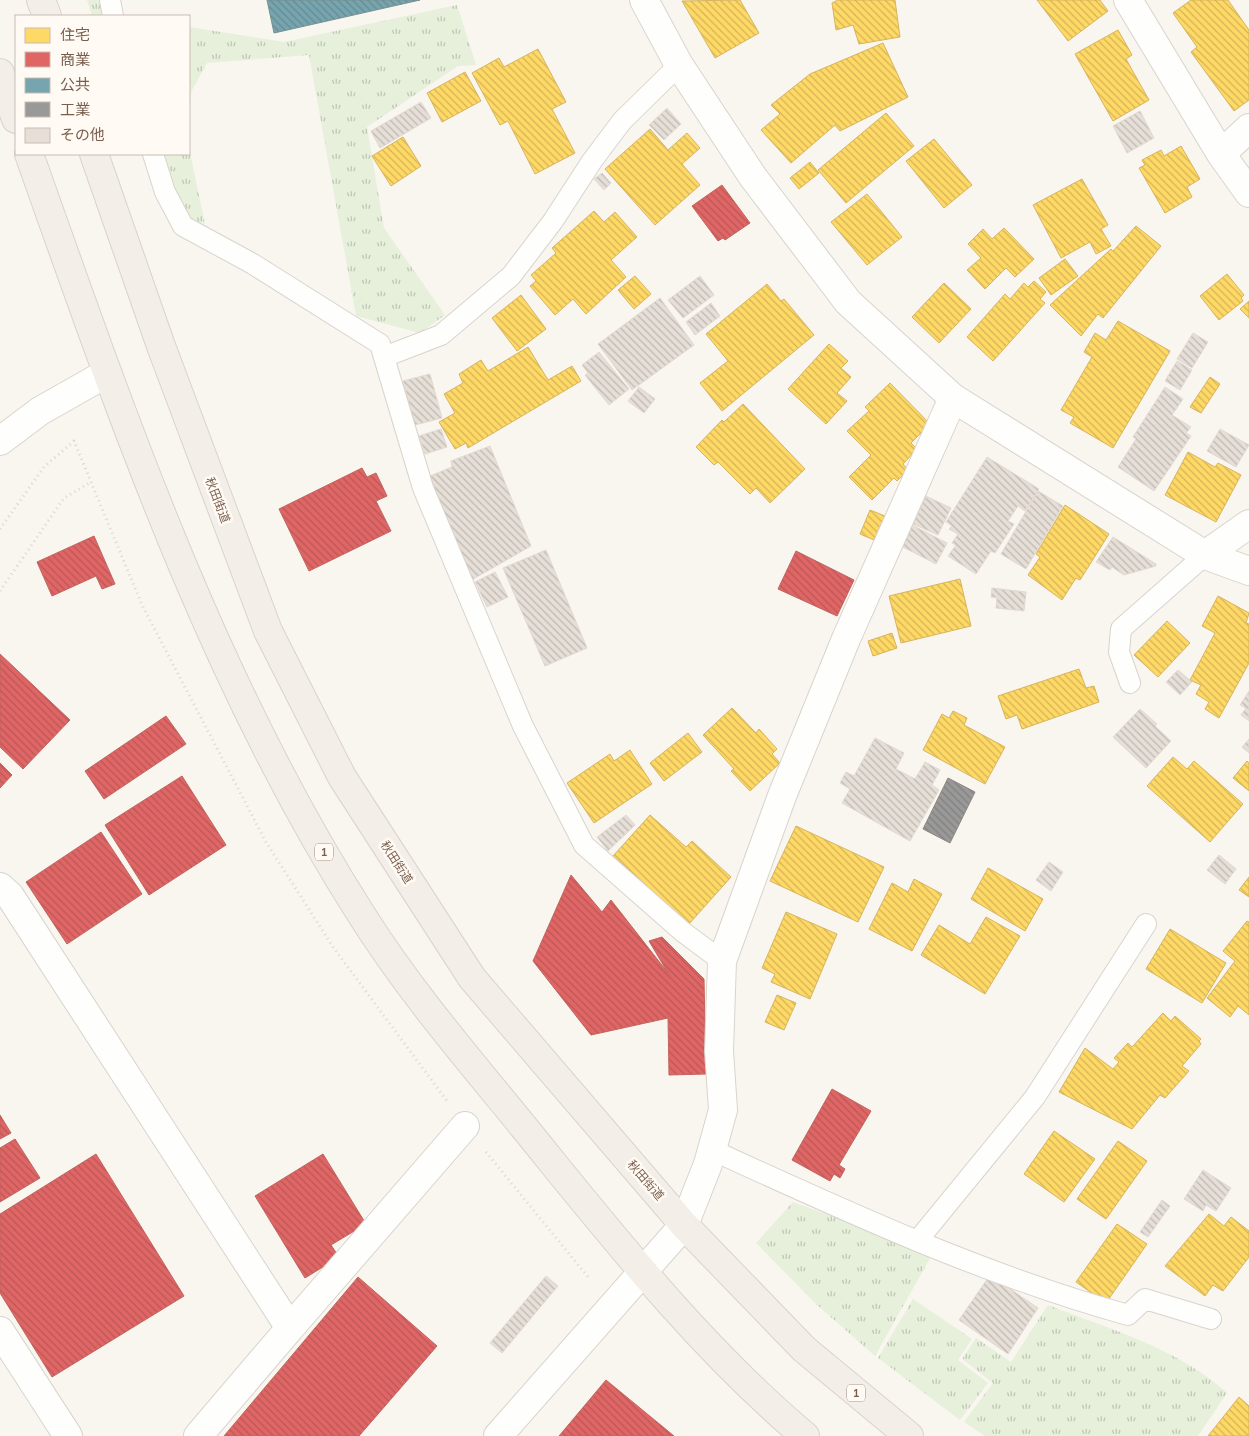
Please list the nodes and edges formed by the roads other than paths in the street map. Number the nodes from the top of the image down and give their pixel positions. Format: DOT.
graph roads {
  1 [pos="41,0"];
  2 [pos="110,0"];
  3 [pos="644,0"];
  4 [pos="1128,0"];
  5 [pos="47,15"];
  6 [pos="113,15"];
  7 [pos="680,66"];
  8 [pos="0,74"];
  9 [pos="15,116"];
  10 [pos="1249,128"];
  11 [pos="1221,154"];
  12 [pos="29,155"];
  13 [pos="94,155"];
  14 [pos="153,155"];
  15 [pos="1249,193"];
  16 [pos="384,357"];
  17 [pos="106,372"];
  18 [pos="953,398"];
  19 [pos="0,441"];
  20 [pos="1249,524"];
  21 [pos="1204,555"];
  22 [pos="1249,571"];
  23 [pos="1130,683"];
  24 [pos="0,887"];
  25 [pos="1146,924"];
  26 [pos="722,961"];
  27 [pos="465,1126"];
  28 [pos="712,1150"];
  29 [pos="684,1225"];
  30 [pos="918,1240"];
  31 [pos="641,1272"];
  32 [pos="1211,1319"];
  33 [pos="290,1328"];
  34 [pos="0,1331"];
  35 [pos="68,1436"];
  36 [pos="198,1436"];
  37 [pos="498,1436"];
  38 [pos="805,1436"];
  39 [pos="909,1436"];
  1 -- 5 [label="main road"];
  2 -- 6 [label="lane"];
  3 -- 7 [label="street"];
  4 -- 11 [label="street"];
  7 -- 16 [label="lane"];
  7 -- 18 [label="street"];
  8 -- 9 [label="main road"];
  10 -- 11 [label="street"];
  11 -- 15 [label="street"];
  12 -- 17 [label="main road, 1"];
  13 -- 29 [label="main road, 秋田街道 / 1"];
  14 -- 16 [label="lane"];
  16 -- 26 [label="lane"];
  17 -- 19 [label="street"];
  17 -- 31 [label="main road, 1"];
  18 -- 21 [label="street"];
  18 -- 26 [label="street"];
  20 -- 21 [label="street"];
  21 -- 22 [label="street"];
  21 -- 23 [label="lane"];
  24 -- 33 [label="street"];
  25 -- 30 [label="lane"];
  26 -- 28 [label="street"];
  27 -- 33 [label="street"];
  28 -- 29 [label="street"];
  28 -- 30 [label="lane"];
  29 -- 31 [label="street"];
  29 -- 39 [label="main road, 秋田街道 / 1"];
  30 -- 32 [label="lane"];
  31 -- 37 [label="street"];
  31 -- 38 [label="main road, 1"];
  33 -- 36 [label="street"];
  34 -- 35 [label="street"];
}
